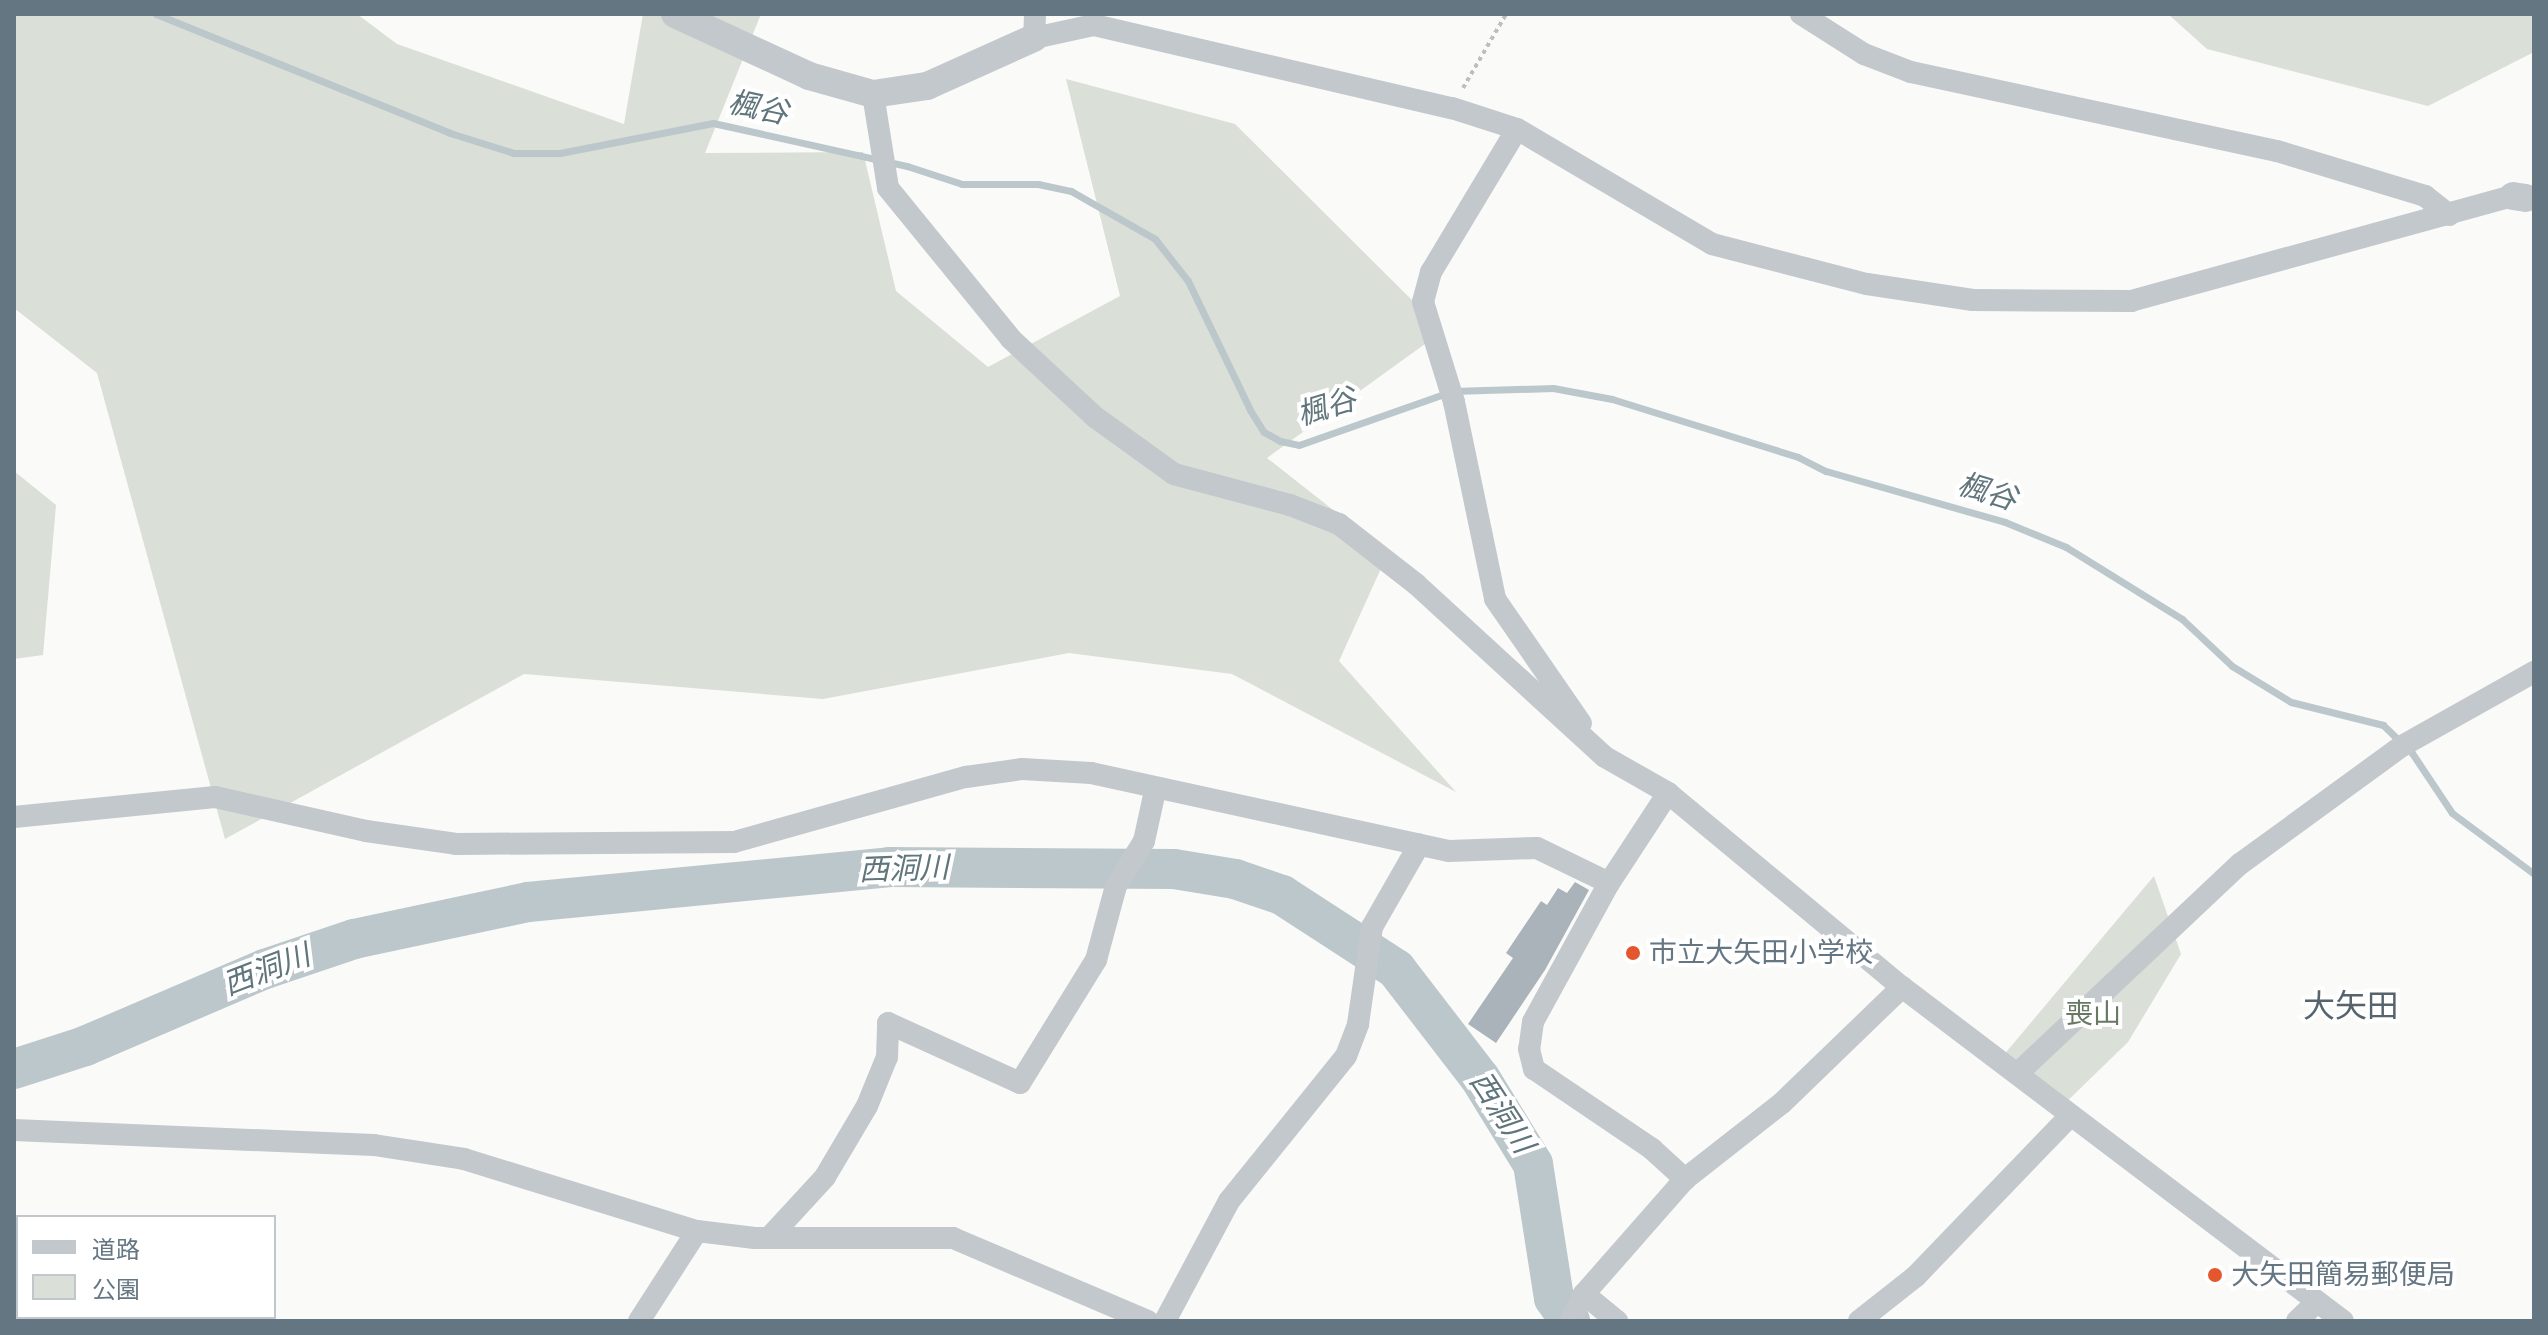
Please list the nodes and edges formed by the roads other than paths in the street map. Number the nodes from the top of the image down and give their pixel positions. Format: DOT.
graph roads {
  1 [pos="675,14"];
  2 [pos="1801,14"];
  3 [pos="1034,26"];
  4 [pos="873,94"];
  5 [pos="1517,129"];
  6 [pos="2524,198"];
  7 [pos="2449,215"];
  8 [pos="2534,672"];
  9 [pos="1605,757"];
  10 [pos="1155,791"];
  11 [pos="1668,793"];
  12 [pos="14,817"];
  13 [pos="1419,845"];
  14 [pos="1609,883"];
  15 [pos="1902,987"];
  16 [pos="2018,1073"];
  17 [pos="2071,1115"];
  18 [pos="14,1130"];
  19 [pos="1685,1179"];
  20 [pos="697,1231"];
  21 [pos="769,1238"];
  22 [pos="1584,1295"];
  23 [pos="2317,1302"];
  24 [pos="639,1321"];
  25 [pos="1148,1321"];
  26 [pos="1165,1321"];
  27 [pos="1570,1321"];
  28 [pos="1617,1321"];
  29 [pos="1859,1321"];
  30 [pos="2297,1321"];
  31 [pos="2343,1321"];
  1 -- 4 [label="street"];
  2 -- 7 [label="street"];
  3 -- 4 [label="street"];
  3 -- 5 [label="street"];
  4 -- 9 [label="street"];
  5 -- 7 [label="street"];
  5 -- 9 [label="street"];
  6 -- 7 [label="street"];
  8 -- 16 [label="street"];
  9 -- 11 [label="street"];
  10 -- 12 [label="street"];
  10 -- 13 [label="street"];
  10 -- 21 [label="street"];
  11 -- 14 [label="street"];
  11 -- 15 [label="street"];
  13 -- 14 [label="street"];
  13 -- 26 [label="street"];
  14 -- 19 [label="street"];
  15 -- 16 [label="street"];
  15 -- 19 [label="street"];
  16 -- 17 [label="street"];
  17 -- 23 [label="street"];
  17 -- 29 [label="street"];
  18 -- 20 [label="street"];
  19 -- 22 [label="street"];
  20 -- 21 [label="street"];
  20 -- 24 [label="street"];
  21 -- 25 [label="street"];
  22 -- 27 [label="street"];
  22 -- 28 [label="street"];
  23 -- 30 [label="street"];
  23 -- 31 [label="street"];
}
